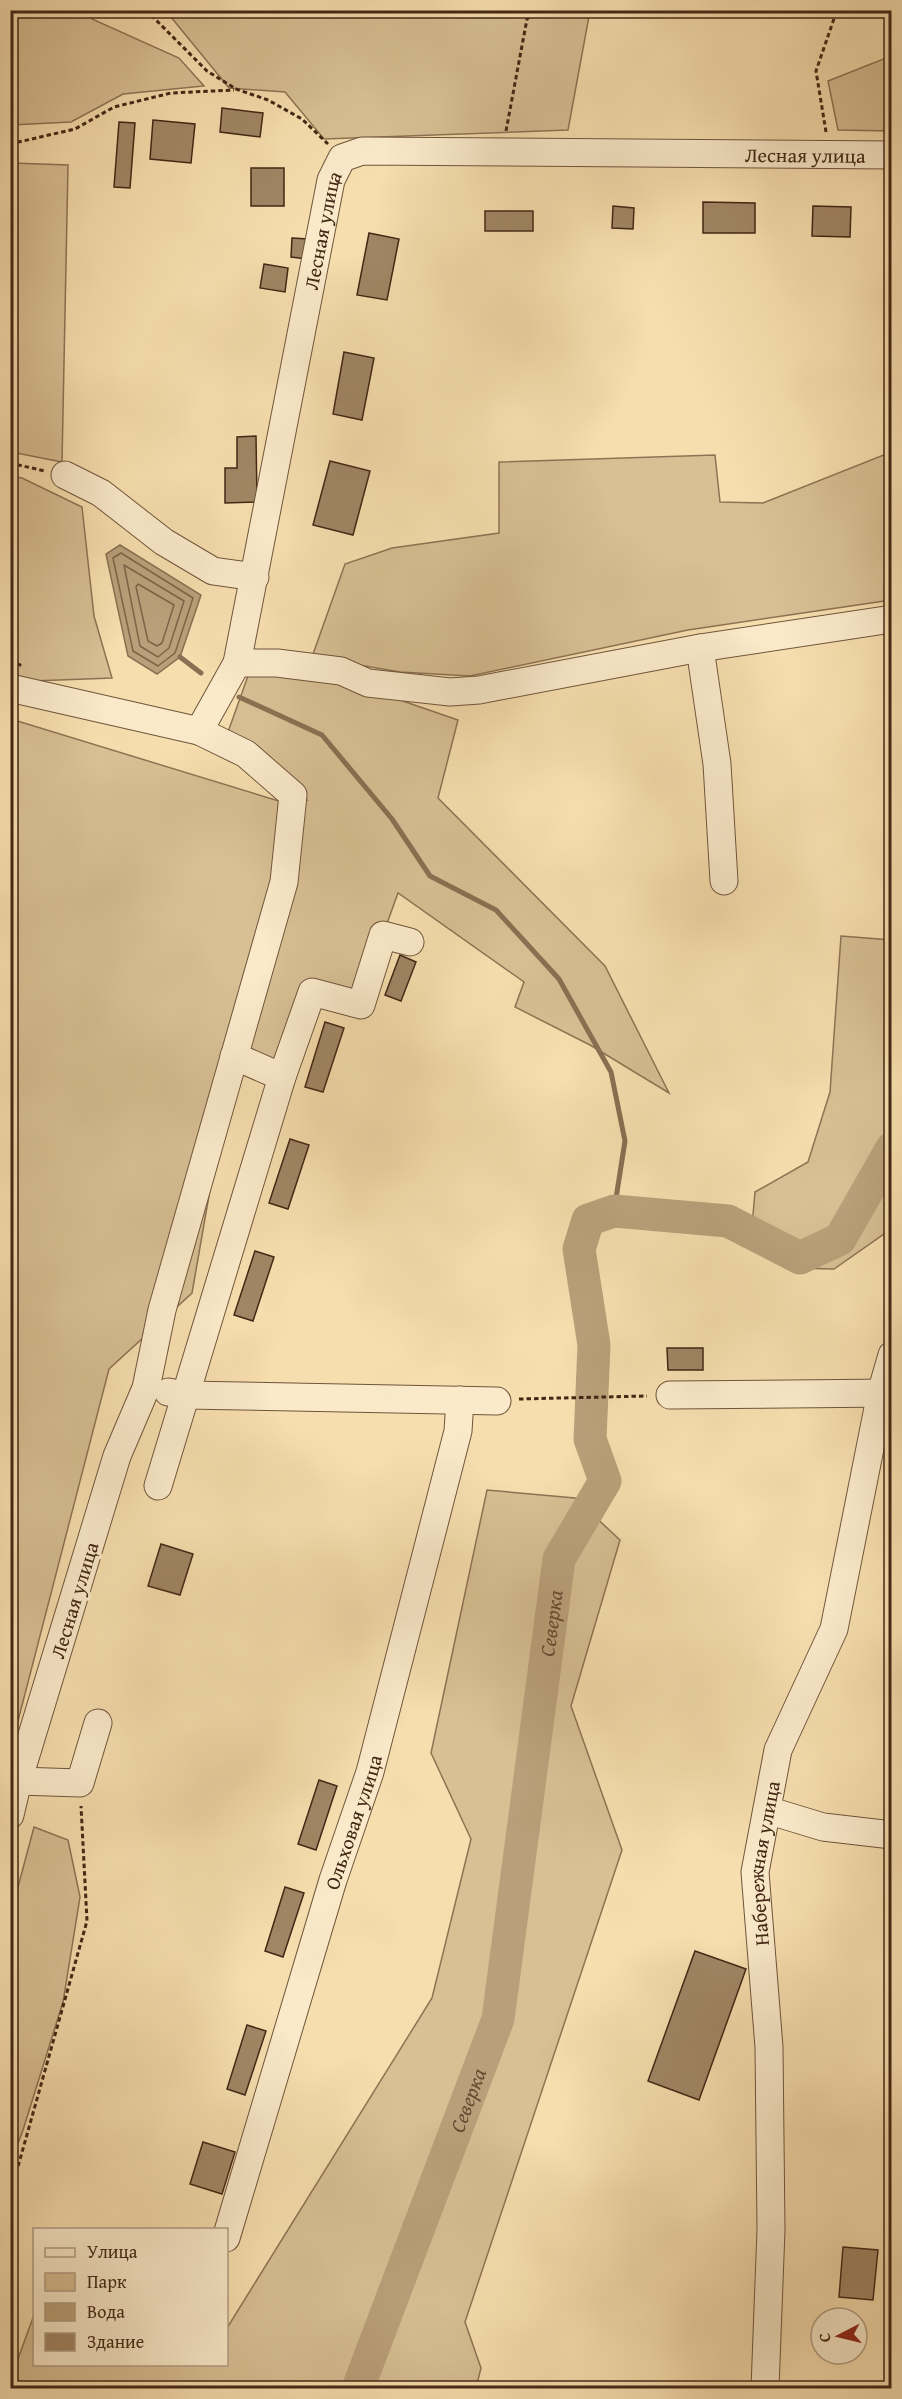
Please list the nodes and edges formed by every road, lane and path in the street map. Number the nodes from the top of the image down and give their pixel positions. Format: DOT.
graph roads {
  1 [pos="146,10"];
  2 [pos="538,10"];
  3 [pos="837,10"];
  4 [pos="236,89"];
  5 [pos="10,144"];
  6 [pos="502,153"];
  7 [pos="830,155"];
  8 [pos="891,155"];
  9 [pos="342,158"];
  10 [pos="10,463"];
  11 [pos="64,475"];
  12 [pos="255,577"];
  13 [pos="891,619"];
  14 [pos="700,648"];
  15 [pos="237,663"];
  16 [pos="10,688"];
  17 [pos="199,731"];
  18 [pos="724,881"];
  19 [pos="410,942"];
  20 [pos="234,1056"];
  21 [pos="282,1077"];
  22 [pos="891,1355"];
  23 [pos="146,1388"];
  24 [pos="886,1393"];
  25 [pos="185,1395"];
  26 [pos="670,1395"];
  27 [pos="460,1400"];
  28 [pos="497,1401"];
  29 [pos="158,1486"];
  30 [pos="98,1723"];
  31 [pos="18,1781"];
  32 [pos="80,1783"];
  33 [pos="767,1810"];
  34 [pos="10,1815"];
  35 [pos="891,1835"];
  36 [pos="10,2195"];
  37 [pos="228,2231"];
  38 [pos="765,2388"];
  1 -- 4 [label="path"];
  2 -- 6 [label="path"];
  3 -- 7 [label="path"];
  4 -- 5 [label="path"];
  4 -- 9 [label="path"];
  6 -- 7 [label="street, Лесная улица"];
  6 -- 9 [label="street, Лесная улица"];
  7 -- 8 [label="street, Лесная улица"];
  9 -- 12 [label="street, Лесная улица"];
  10 -- 11 [label="path"];
  11 -- 12 [label="street"];
  12 -- 15 [label="street, Лесная улица"];
  13 -- 14 [label="street"];
  14 -- 15 [label="street"];
  14 -- 18 [label="street"];
  15 -- 17 [label="street, Лесная улица"];
  16 -- 17 [label="street"];
  17 -- 20 [label="street, Лесная улица"];
  19 -- 21 [label="street"];
  20 -- 21 [label="street"];
  20 -- 23 [label="street, Лесная улица"];
  21 -- 25 [label="street"];
  22 -- 24 [label="street, Набережная улица"];
  23 -- 25 [label="street"];
  23 -- 31 [label="street, Лесная улица"];
  24 -- 26 [label="street"];
  24 -- 33 [label="street, Набережная улица"];
  25 -- 27 [label="street"];
  25 -- 29 [label="street"];
  26 -- 28 [label="path"];
  27 -- 28 [label="street"];
  27 -- 37 [label="street, Ольховая улица"];
  30 -- 32 [label="street"];
  31 -- 32 [label="street"];
  31 -- 34 [label="street, Лесная улица"];
  32 -- 36 [label="path"];
  33 -- 35 [label="street"];
  33 -- 38 [label="street, Набережная улица"];
}
